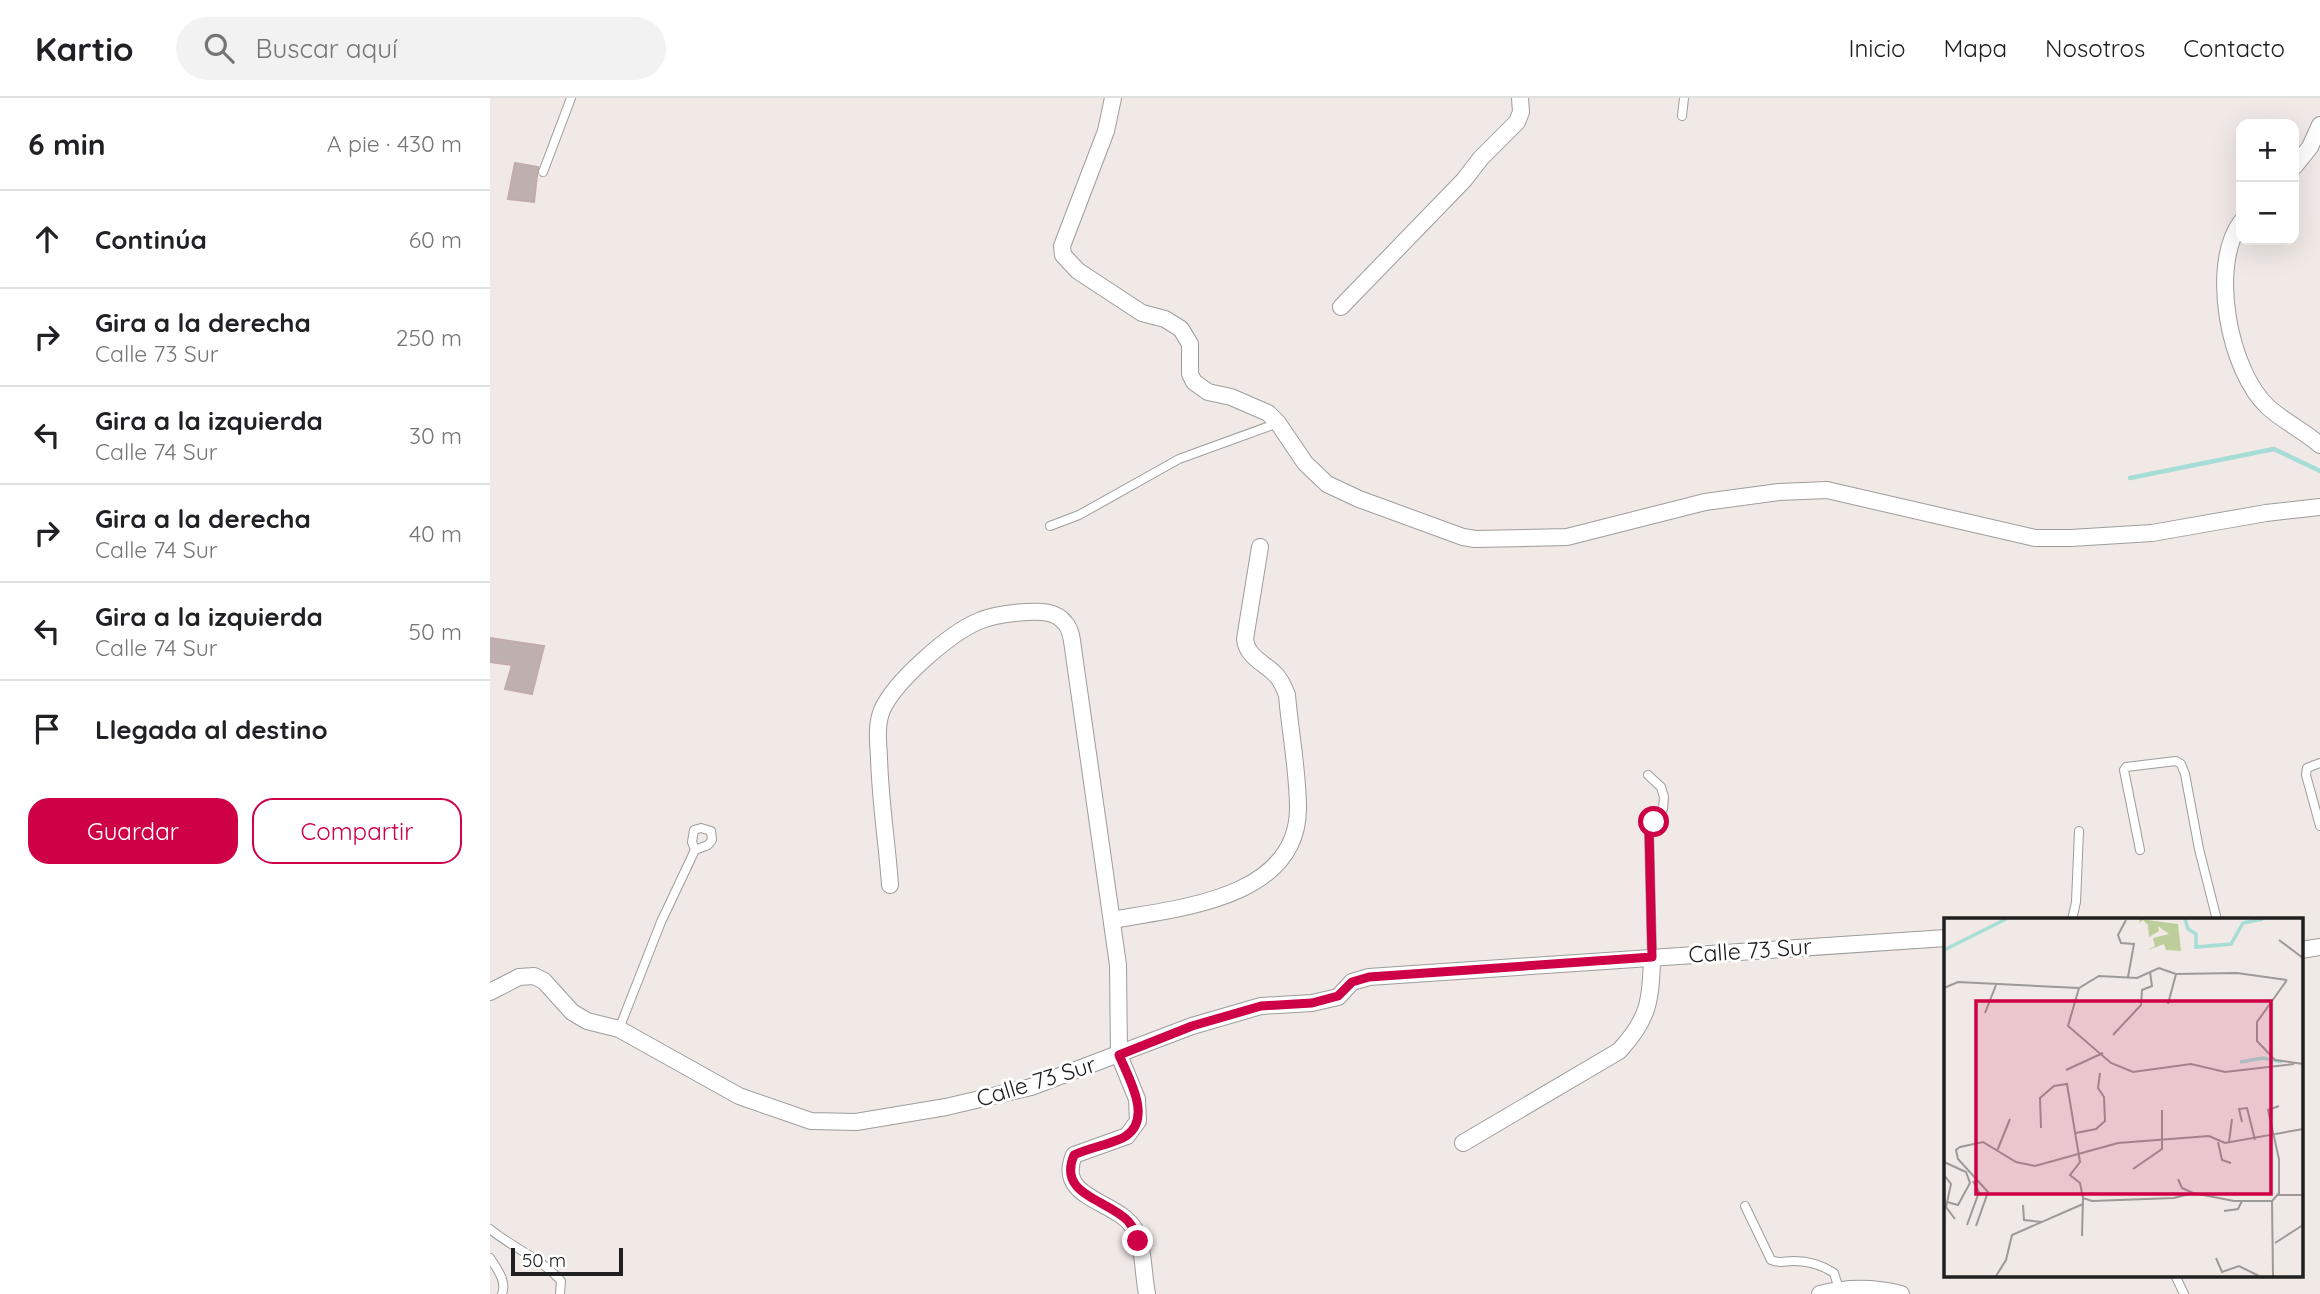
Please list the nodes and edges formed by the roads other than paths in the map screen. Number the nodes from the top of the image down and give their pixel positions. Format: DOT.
graph roads {
  1 [pos="570,98"];
  2 [pos="1113,98"];
  3 [pos="1520,98"];
  4 [pos="1684,98"];
  5 [pos="1682,116"];
  6 [pos="2320,125"];
  7 [pos="2299,161"];
  8 [pos="543,172"];
  9 [pos="2236,234"];
  10 [pos="1340,307"];
  11 [pos="1278,423"];
  12 [pos="2320,445"];
  13 [pos="2320,507"];
  14 [pos="1050,526"];
  15 [pos="1260,547"];
  16 [pos="2320,763"];
  17 [pos="1648,775"];
  18 [pos="2320,826"];
  19 [pos="2080,831"];
  20 [pos="695,850"];
  21 [pos="2140,850"];
  22 [pos="890,884"];
  23 [pos="2073,918"];
  24 [pos="2217,918"];
  25 [pos="1112,920"];
  26 [pos="1944,938"];
  27 [pos="2320,947"];
  28 [pos="2302,950"];
  29 [pos="1652,957"];
  30 [pos="490,992"];
  31 [pos="619,1029"];
  32 [pos="1119,1055"];
  33 [pos="1463,1143"];
  34 [pos="1745,1206"];
  35 [pos="490,1229"];
  36 [pos="490,1258"];
  37 [pos="2176,1276"];
  38 [pos="1839,1289"];
  39 [pos="502,1294"];
  40 [pos="560,1294"];
  41 [pos="1147,1294"];
  42 [pos="1820,1294"];
  43 [pos="1901,1294"];
  44 [pos="2185,1294"];
  1 -- 8 [label="lane"];
  2 -- 11 [label="street"];
  3 -- 10 [label="street"];
  4 -- 5 [label="lane"];
  6 -- 7 [label="street"];
  9 -- 12 [label="street"];
  11 -- 13 [label="street"];
  11 -- 14 [label="lane"];
  15 -- 25 [label="street"];
  16 -- 18 [label="lane"];
  17 -- 29 [label="lane"];
  19 -- 23 [label="lane"];
  20 -- 31 [label="lane"];
  21 -- 24 [label="lane"];
  22 -- 25 [label="street"];
  25 -- 32 [label="street"];
  26 -- 29 [label="street, Calle 73 Sur"];
  27 -- 28 [label="street"];
  29 -- 32 [label="street, Calle 73 Sur"];
  29 -- 33 [label="street"];
  30 -- 31 [label="street, Calle 73 Sur"];
  31 -- 32 [label="street, Calle 73 Sur"];
  32 -- 41 [label="street"];
  34 -- 38 [label="lane"];
  35 -- 40 [label="lane"];
  36 -- 39 [label="lane"];
  37 -- 44 [label="lane"];
  38 -- 42 [label="street"];
  38 -- 43 [label="street"];
}
